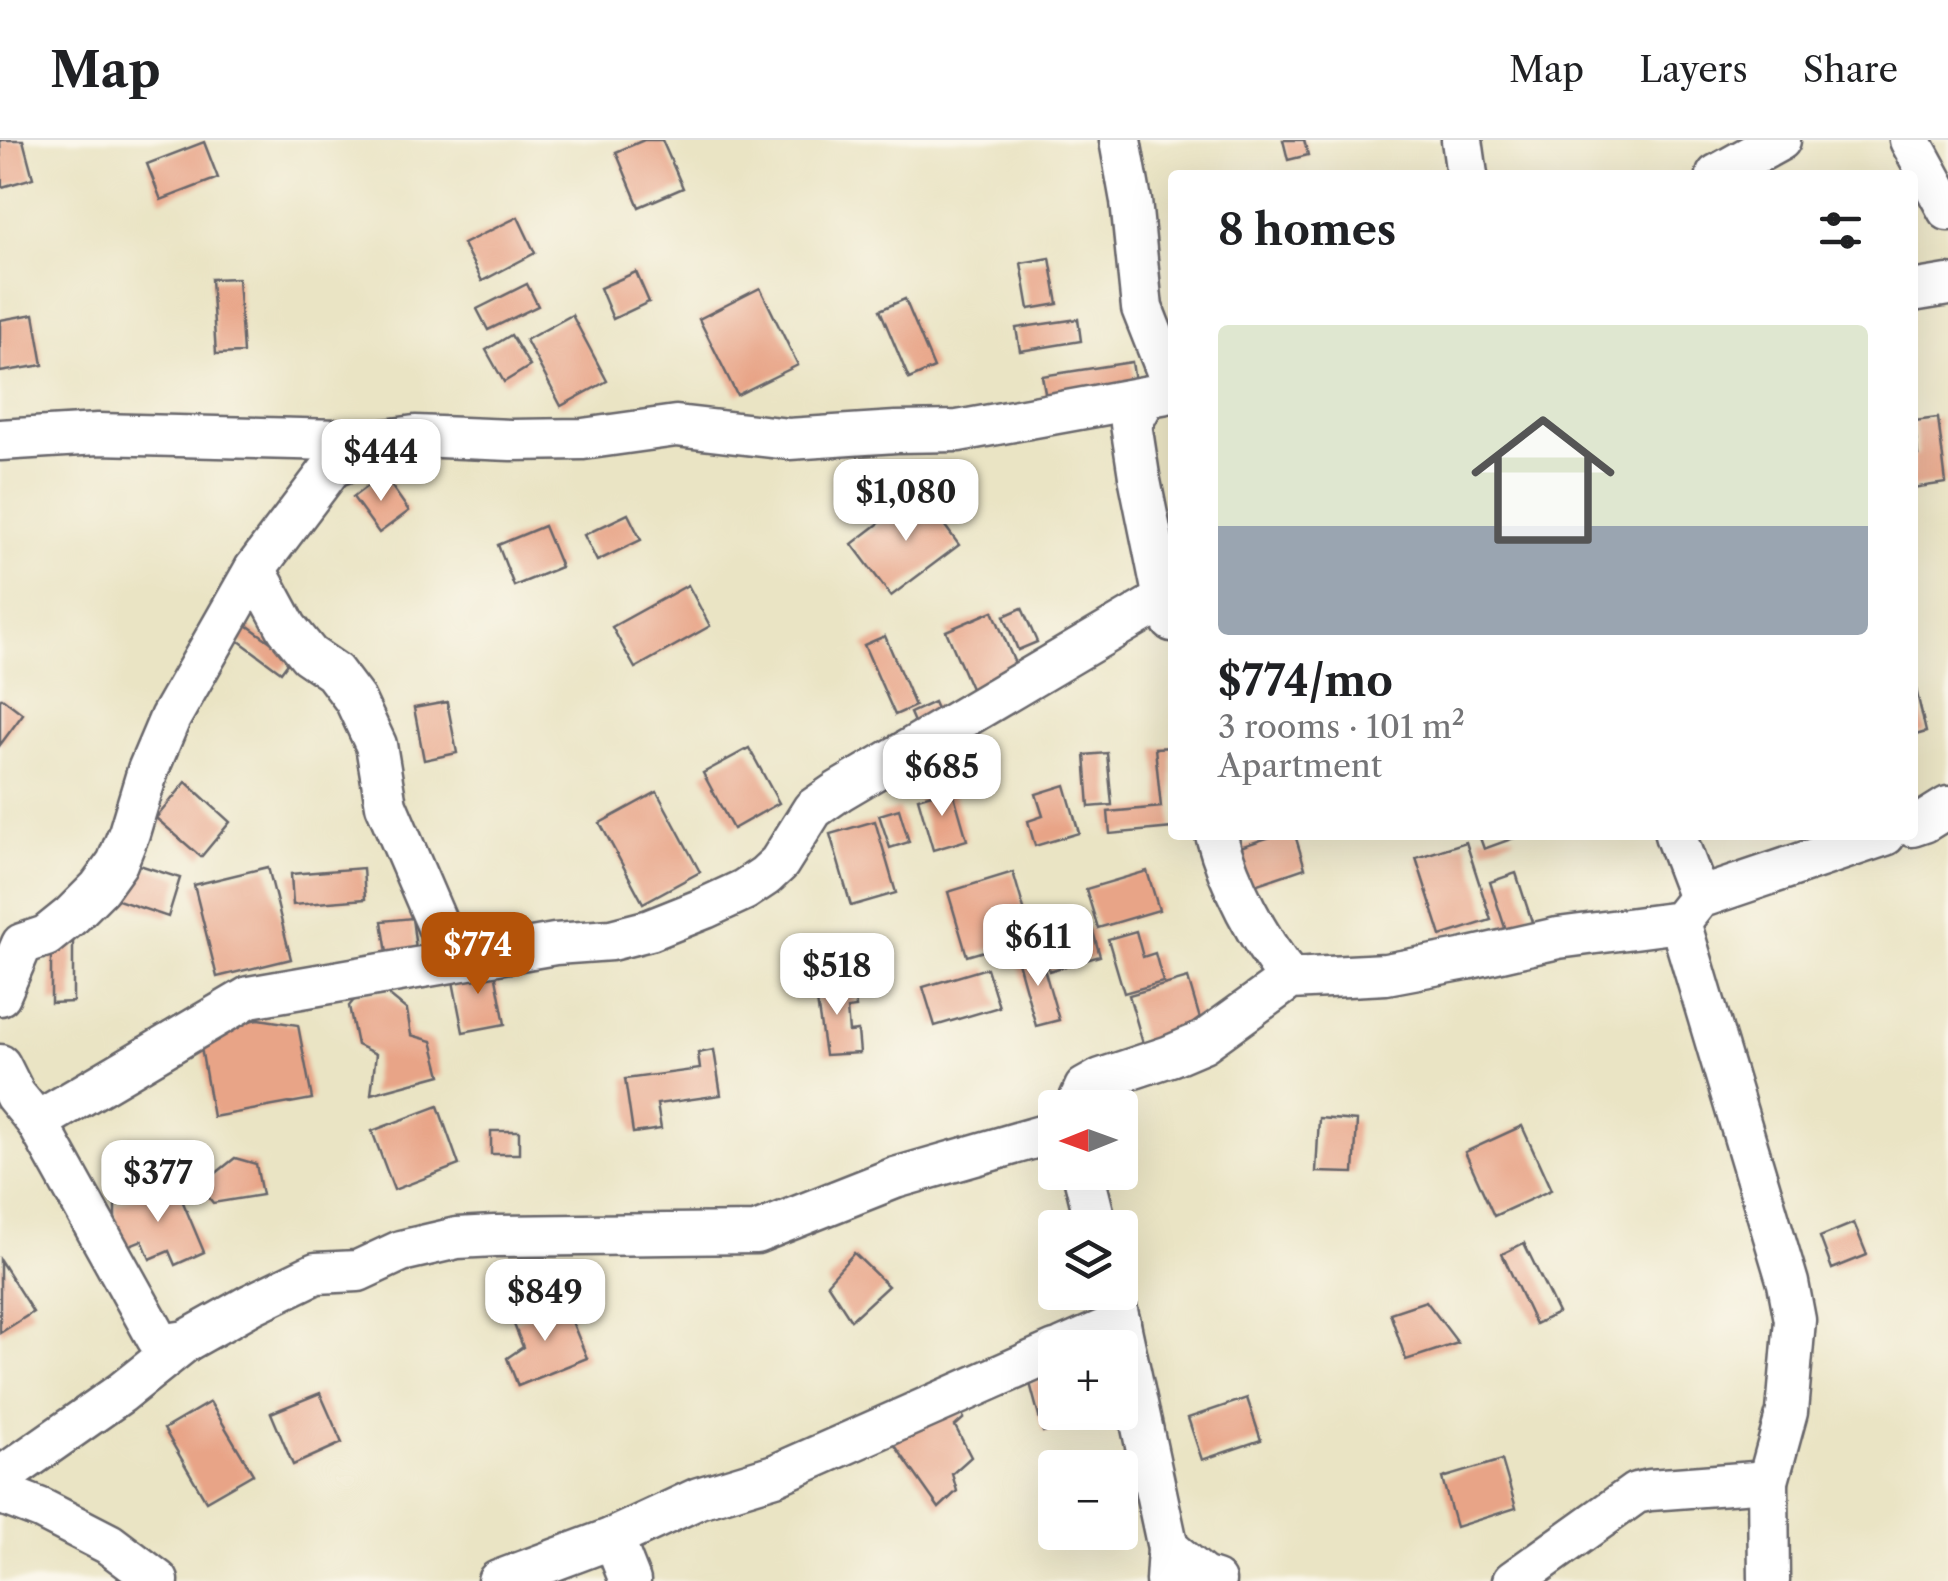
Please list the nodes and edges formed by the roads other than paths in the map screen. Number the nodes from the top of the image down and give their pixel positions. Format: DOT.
graph roads {
  1 [pos="1120,140"];
  2 [pos="1462,140"];
  3 [pos="1780,140"];
  4 [pos="1910,140"];
  5 [pos="1467,170"];
  6 [pos="1726,170"];
  7 [pos="1948,210"];
  8 [pos="1948,285"];
  9 [pos="1918,290"];
  10 [pos="1164,391"];
  11 [pos="408,436"];
  12 [pos="0,440"];
  13 [pos="255,569"];
  14 [pos="1168,610"];
  15 [pos="1948,807"];
  16 [pos="1918,824"];
  17 [pos="1217,840"];
  18 [pos="1676,840"];
  19 [pos="1872,840"];
  20 [pos="1689,910"];
  21 [pos="11,943"];
  22 [pos="452,960"];
  23 [pos="1290,979"];
  24 [pos="0,995"];
  25 [pos="0,1065"];
  26 [pos="1085,1090"];
  27 [pos="37,1122"];
  28 [pos="1038,1137"];
  29 [pos="1113,1310"];
  30 [pos="1116,1310"];
  31 [pos="1087,1330"];
  32 [pos="186,1341"];
  33 [pos="1038,1359"];
  34 [pos="0,1478"];
  35 [pos="1768,1481"];
  36 [pos="0,1493"];
  37 [pos="613,1538"];
  38 [pos="1167,1565"];
  39 [pos="158,1581"];
  40 [pos="498,1581"];
  41 [pos="630,1581"];
  42 [pos="1214,1581"];
  43 [pos="1513,1581"];
  44 [pos="1769,1581"];
  1 -- 10 [label="street"];
  2 -- 5 [label="street"];
  3 -- 6 [label="street"];
  4 -- 7 [label="street"];
  8 -- 9 [label="street"];
  10 -- 11 [label="street"];
  10 -- 14 [label="street"];
  11 -- 12 [label="street"];
  11 -- 13 [label="street"];
  13 -- 21 [label="street"];
  13 -- 22 [label="street"];
  14 -- 22 [label="street"];
  15 -- 16 [label="street"];
  17 -- 23 [label="street"];
  18 -- 20 [label="street"];
  19 -- 20 [label="street"];
  20 -- 23 [label="street"];
  20 -- 35 [label="street"];
  21 -- 24 [label="street"];
  22 -- 27 [label="street"];
  23 -- 26 [label="street"];
  25 -- 27 [label="street"];
  27 -- 32 [label="street"];
  28 -- 32 [label="street"];
  29 -- 31 [label="street"];
  30 -- 38 [label="street"];
  32 -- 34 [label="street"];
  33 -- 37 [label="street"];
  35 -- 43 [label="street"];
  35 -- 44 [label="street"];
  36 -- 39 [label="street"];
  37 -- 40 [label="street"];
  37 -- 41 [label="street"];
  38 -- 42 [label="street"];
}
